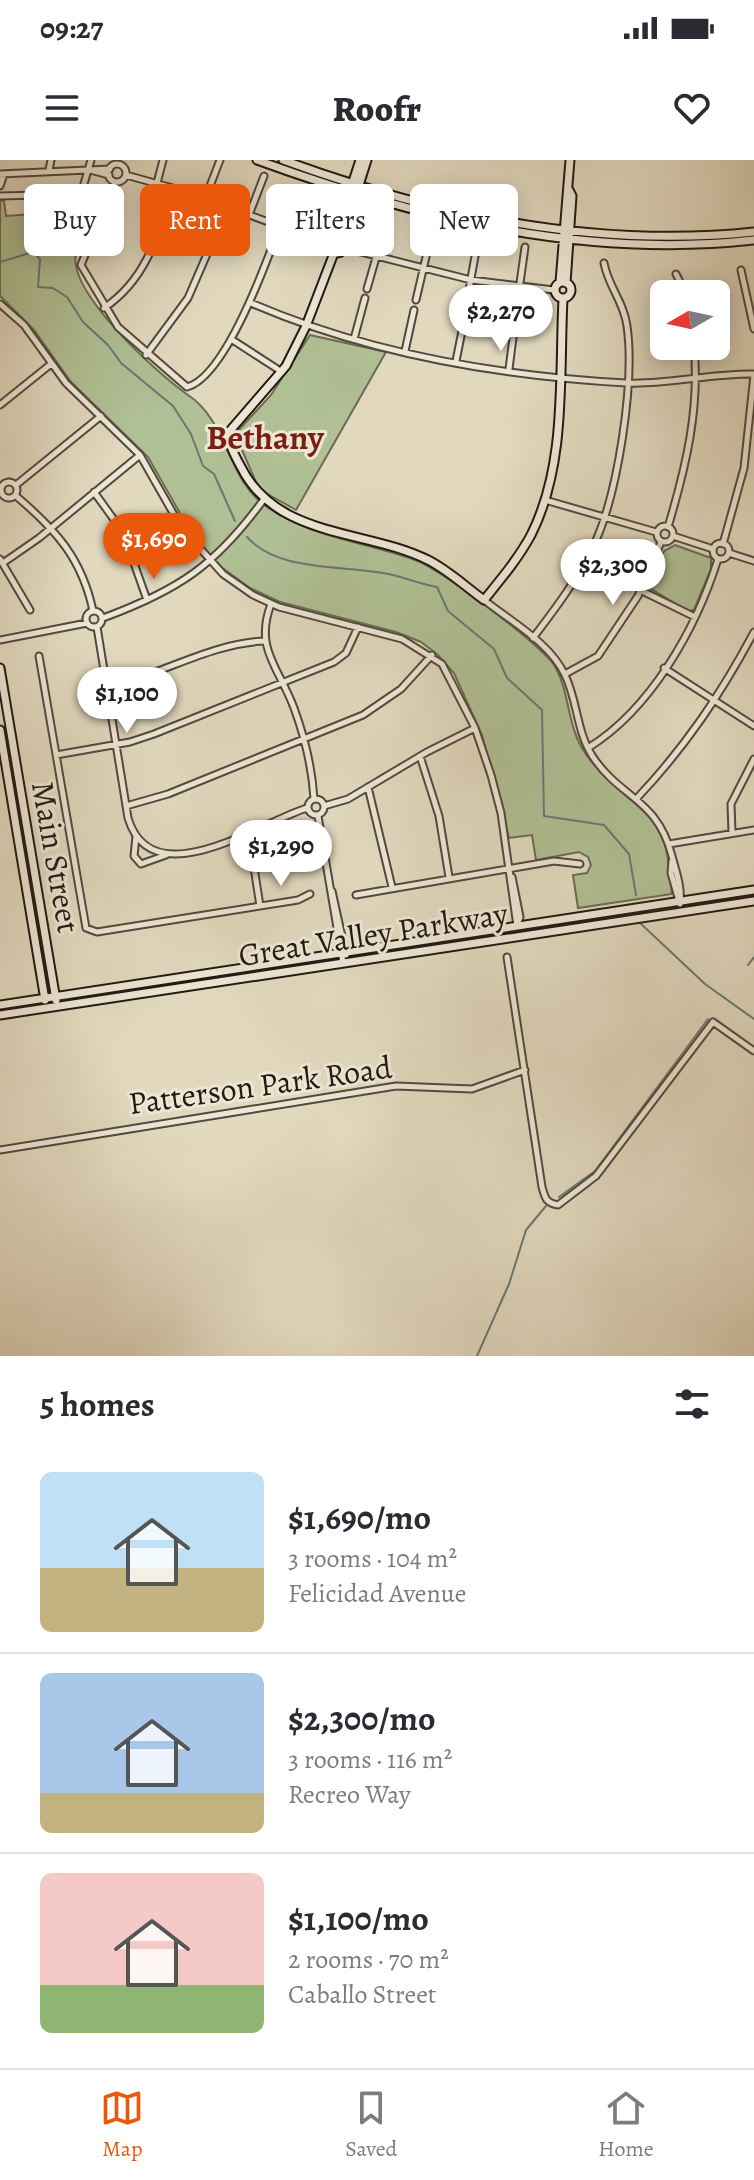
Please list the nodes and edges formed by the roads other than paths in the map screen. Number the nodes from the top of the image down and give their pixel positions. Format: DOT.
graph roads {
  1 [pos="51,160"];
  2 [pos="91,160"];
  3 [pos="163,160"];
  4 [pos="220,160"];
  5 [pos="257,160"];
  6 [pos="283,160"];
  7 [pos="360,160"];
  8 [pos="367,160"];
  9 [pos="570,160"];
  10 [pos="115,166"];
  11 [pos="89,169"];
  12 [pos="49,170"];
  13 [pos="2,174"];
  14 [pos="126,175"];
  15 [pos="264,176"];
  16 [pos="115,182"];
  17 [pos="157,183"];
  18 [pos="84,184"];
  19 [pos="160,184"];
  20 [pos="211,184"];
  21 [pos="335,184"];
  22 [pos="340,184"];
  23 [pos="355,184"];
  24 [pos="357,184"];
  25 [pos="0,186"];
  26 [pos="24,195"];
  27 [pos="0,196"];
  28 [pos="394,199"];
  29 [pos="250,212"];
  30 [pos="754,232"];
  31 [pos="565,233"];
  32 [pos="754,240"];
  33 [pos="525,247"];
  34 [pos="148,256"];
  35 [pos="206,256"];
  36 [pos="269,256"];
  37 [pos="333,256"];
  38 [pos="372,256"];
  39 [pos="426,256"];
  40 [pos="475,256"];
  41 [pos="376,258"];
  42 [pos="604,263"];
  43 [pos="423,270"];
  44 [pos="741,270"];
  45 [pos="676,274"];
  46 [pos="471,280"];
  47 [pos="679,280"];
  48 [pos="563,283"];
  49 [pos="519,288"];
  50 [pos="367,289"];
  51 [pos="554,290"];
  52 [pos="365,298"];
  53 [pos="563,299"];
  54 [pos="416,300"];
  55 [pos="251,303"];
  56 [pos="0,304"];
  57 [pos="104,308"];
  58 [pos="414,310"];
  59 [pos="465,311"];
  60 [pos="515,319"];
  61 [pos="464,321"];
  62 [pos="306,326"];
  63 [pos="754,329"];
  64 [pos="514,330"];
  65 [pos="231,339"];
  66 [pos="354,339"];
  67 [pos="405,351"];
  68 [pos="146,355"];
  69 [pos="695,360"];
  70 [pos="456,361"];
  71 [pos="51,364"];
  72 [pos="509,369"];
  73 [pos="282,372"];
  74 [pos="754,374"];
  75 [pos="559,376"];
  76 [pos="696,377"];
  77 [pos="629,383"];
  78 [pos="0,405"];
  79 [pos="101,416"];
  80 [pos="140,455"];
  81 [pos="1,484"];
  82 [pos="16,485"];
  83 [pos="94,492"];
  84 [pos="16,496"];
  85 [pos="2,497"];
  86 [pos="264,499"];
  87 [pos="545,500"];
  88 [pos="602,517"];
  89 [pos="53,526"];
  90 [pos="668,527"];
  91 [pos="656,532"];
  92 [pos="673,536"];
  93 [pos="661,542"];
  94 [pos="723,544"];
  95 [pos="713,549"];
  96 [pos="729,553"];
  97 [pos="718,559"];
  98 [pos="1,561"];
  99 [pos="754,561"];
  100 [pos="209,563"];
  101 [pos="640,590"];
  102 [pos="147,600"];
  103 [pos="484,600"];
  104 [pos="271,604"];
  105 [pos="30,610"];
  106 [pos="93,611"];
  107 [pos="695,617"];
  108 [pos="103,618"];
  109 [pos="87,623"];
  110 [pos="97,627"];
  111 [pos="358,627"];
  112 [pos="754,632"];
  113 [pos="533,638"];
  114 [pos="0,640"];
  115 [pos="264,641"];
  116 [pos="432,655"];
  117 [pos="39,656"];
  118 [pos="0,668"];
  119 [pos="664,668"];
  120 [pos="565,674"];
  121 [pos="283,683"];
  122 [pos="105,687"];
  123 [pos="716,702"];
  124 [pos="754,726"];
  125 [pos="475,728"];
  126 [pos="0,730"];
  127 [pos="304,740"];
  128 [pos="114,745"];
  129 [pos="588,748"];
  130 [pos="56,755"];
  131 [pos="420,756"];
  132 [pos="754,759"];
  133 [pos="754,773"];
  134 [pos="746,774"];
  135 [pos="368,787"];
  136 [pos="638,797"];
  137 [pos="314,799"];
  138 [pos="126,806"];
  139 [pos="324,806"];
  140 [pos="307,808"];
  141 [pos="318,816"];
  142 [pos="754,830"];
  143 [pos="732,833"];
  144 [pos="136,835"];
  145 [pos="245,835"];
  146 [pos="669,844"];
  147 [pos="167,854"];
  148 [pos="580,864"];
  149 [pos="510,868"];
  150 [pos="449,877"];
  151 [pos="392,887"];
  152 [pos="754,890"];
  153 [pos="310,894"];
  154 [pos="356,895"];
  155 [pos="754,901"];
  156 [pos="680,902"];
  157 [pos="260,906"];
  158 [pos="681,911"];
  159 [pos="517,926"];
  160 [pos="508,936"];
  161 [pos="342,953"];
  162 [pos="507,957"];
  163 [pos="343,963"];
  164 [pos="55,996"];
  165 [pos="45,998"];
  166 [pos="0,1005"];
  167 [pos="57,1006"];
  168 [pos="47,1008"];
  169 [pos="0,1015"];
  170 [pos="754,1051"];
  171 [pos="525,1070"];
  172 [pos="0,1150"];
  1 -- 12 [label="street"];
  2 -- 11 [label="street"];
  3 -- 17 [label="street"];
  4 -- 20 [label="street"];
  5 -- 21 [label="main road"];
  6 -- 22 [label="main road"];
  7 -- 23 [label="main road"];
  8 -- 24 [label="main road"];
  9 -- 31 [label="main road"];
  10 -- 11 [label="street"];
  10 -- 14 [label="street"];
  10 -- 16 [label="street"];
  11 -- 12 [label="street"];
  11 -- 18 [label="street"];
  12 -- 13 [label="street"];
  13 -- 25 [label="street"];
  14 -- 16 [label="street"];
  14 -- 17 [label="street"];
  15 -- 29 [label="street"];
  16 -- 57 [label="street"];
  17 -- 19 [label="street"];
  26 -- 27 [label="street"];
  28 -- 31 [label="main road"];
  30 -- 31 [label="main road"];
  31 -- 32 [label="main road"];
  31 -- 48 [label="main road"];
  33 -- 49 [label="street"];
  34 -- 57 [label="street"];
  35 -- 68 [label="street"];
  36 -- 55 [label="street"];
  37 -- 62 [label="main road"];
  38 -- 41 [label="street"];
  39 -- 43 [label="street"];
  40 -- 46 [label="street"];
  41 -- 43 [label="street"];
  41 -- 50 [label="street"];
  42 -- 77 [label="street"];
  43 -- 46 [label="street"];
  43 -- 54 [label="street"];
  44 -- 63 [label="street"];
  45 -- 47 [label="street"];
  46 -- 49 [label="street"];
  46 -- 59 [label="street"];
  48 -- 51 [label="main road"];
  48 -- 53 [label="main road"];
  49 -- 51 [label="street"];
  49 -- 60 [label="street"];
  51 -- 53 [label="main road"];
  52 -- 66 [label="street"];
  53 -- 75 [label="main road"];
  55 -- 62 [label="street"];
  55 -- 65 [label="street"];
  56 -- 71 [label="street"];
  57 -- 68 [label="street"];
  58 -- 67 [label="street"];
  61 -- 70 [label="street"];
  62 -- 66 [label="street"];
  62 -- 73 [label="main road"];
  64 -- 72 [label="street"];
  65 -- 68 [label="street"];
  65 -- 73 [label="street"];
  66 -- 67 [label="street"];
  67 -- 70 [label="street"];
  69 -- 76 [label="street"];
  70 -- 72 [label="street"];
  71 -- 78 [label="street"];
  71 -- 79 [label="street"];
  72 -- 75 [label="street"];
  73 -- 86 [label="main road"];
  74 -- 76 [label="street"];
  74 -- 94 [label="street"];
  75 -- 77 [label="street"];
  75 -- 87 [label="main road"];
  76 -- 77 [label="street"];
  76 -- 90 [label="street"];
  77 -- 88 [label="street"];
  79 -- 80 [label="street"];
  79 -- 82 [label="street"];
  80 -- 83 [label="street"];
  80 -- 100 [label="street"];
  81 -- 82 [label="street"];
  81 -- 85 [label="street"];
  82 -- 84 [label="street"];
  83 -- 89 [label="street"];
  83 -- 102 [label="street"];
  84 -- 85 [label="street"];
  84 -- 89 [label="street"];
  86 -- 100 [label="street"];
  86 -- 103 [label="main road"];
  87 -- 88 [label="street"];
  87 -- 103 [label="main road"];
  88 -- 91 [label="street"];
  88 -- 113 [label="street"];
  89 -- 98 [label="street"];
  89 -- 106 [label="street"];
  90 -- 91 [label="street"];
  90 -- 92 [label="street"];
  91 -- 93 [label="street"];
  92 -- 93 [label="street"];
  92 -- 95 [label="street"];
  93 -- 101 [label="street"];
  94 -- 95 [label="street"];
  94 -- 96 [label="street"];
  95 -- 97 [label="street"];
  96 -- 97 [label="street"];
  96 -- 99 [label="street"];
  97 -- 107 [label="street"];
  98 -- 105 [label="street"];
  100 -- 102 [label="street"];
  100 -- 104 [label="street"];
  101 -- 107 [label="street"];
  101 -- 120 [label="street"];
  102 -- 108 [label="street"];
  103 -- 113 [label="street"];
  104 -- 111 [label="street"];
  104 -- 115 [label="street"];
  106 -- 108 [label="street"];
  106 -- 109 [label="street"];
  107 -- 119 [label="street"];
  108 -- 110 [label="street"];
  109 -- 110 [label="street"];
  109 -- 114 [label="street"];
  110 -- 122 [label="street"];
  111 -- 116 [label="street"];
  111 -- 121 [label="street"];
  112 -- 123 [label="street"];
  113 -- 120 [label="street"];
  115 -- 121 [label="street"];
  115 -- 122 [label="street"];
  116 -- 125 [label="street"];
  116 -- 127 [label="street"];
  117 -- 130 [label="street"];
  118 -- 164 [label="main road, Main Street"];
  119 -- 123 [label="street"];
  119 -- 129 [label="street"];
  120 -- 129 [label="street"];
  121 -- 127 [label="street"];
  121 -- 128 [label="street"];
  122 -- 128 [label="street"];
  123 -- 124 [label="street"];
  123 -- 136 [label="street"];
  125 -- 131 [label="street"];
  125 -- 149 [label="street"];
  126 -- 165 [label="main road, Main Street"];
  127 -- 137 [label="street"];
  127 -- 138 [label="street"];
  128 -- 130 [label="street"];
  128 -- 138 [label="street"];
  129 -- 136 [label="street"];
  130 -- 157 [label="street"];
  131 -- 135 [label="street"];
  131 -- 150 [label="street"];
  132 -- 134 [label="street"];
  133 -- 134 [label="street"];
  134 -- 143 [label="street"];
  135 -- 139 [label="street"];
  135 -- 151 [label="street"];
  136 -- 146 [label="street"];
  137 -- 139 [label="street"];
  137 -- 140 [label="street"];
  138 -- 144 [label="street"];
  139 -- 141 [label="street"];
  140 -- 141 [label="street"];
  140 -- 145 [label="street"];
  141 -- 161 [label="street"];
  142 -- 143 [label="street"];
  143 -- 146 [label="street"];
  144 -- 147 [label="street"];
  144 -- 147 [label="street"];
  145 -- 147 [label="street"];
  145 -- 157 [label="street"];
  146 -- 156 [label="street"];
  148 -- 149 [label="street"];
  149 -- 150 [label="street"];
  149 -- 159 [label="street"];
  150 -- 151 [label="street"];
  151 -- 154 [label="street"];
  152 -- 156 [label="main road, Great Valley Parkway"];
  153 -- 157 [label="street"];
  155 -- 158 [label="main road, Great Valley Parkway"];
  156 -- 158 [label="street"];
  156 -- 159 [label="main road, Great Valley Parkway"];
  158 -- 160 [label="main road, Great Valley Parkway"];
  159 -- 160 [label="main road"];
  159 -- 161 [label="main road, Great Valley Parkway"];
  160 -- 163 [label="main road, Great Valley Parkway"];
  161 -- 163 [label="street"];
  161 -- 164 [label="main road, Great Valley Parkway"];
  162 -- 171 [label="street"];
  163 -- 167 [label="main road, Great Valley Parkway"];
  164 -- 165 [label="main road, Great Valley Parkway"];
  164 -- 167 [label="main road, Main Street"];
  165 -- 166 [label="main road, Great Valley Parkway"];
  165 -- 168 [label="main road, Main Street"];
  167 -- 168 [label="main road, Great Valley Parkway"];
  168 -- 169 [label="main road, Great Valley Parkway"];
  170 -- 171 [label="street"];
  171 -- 172 [label="street, Patterson Park Road"];
}
